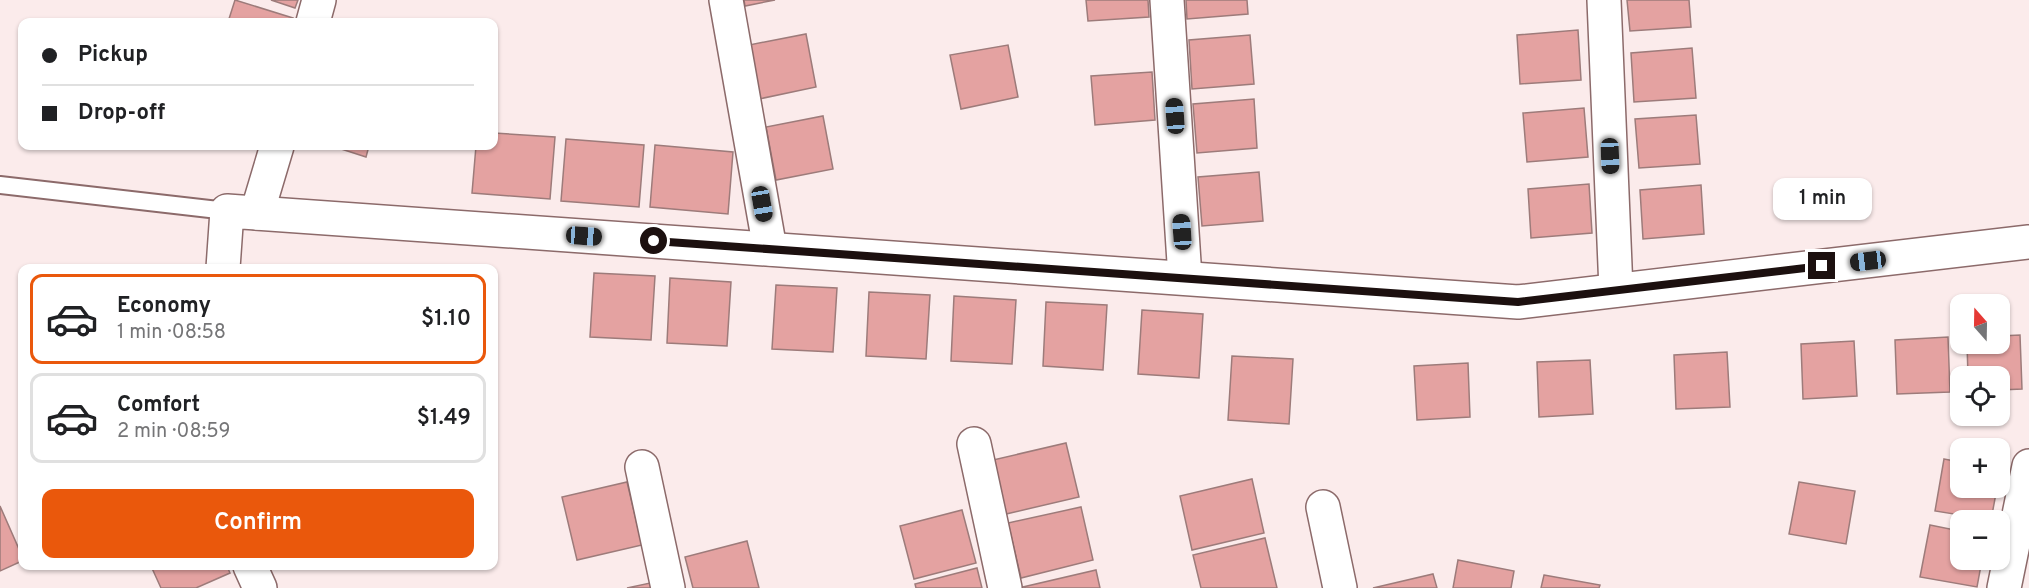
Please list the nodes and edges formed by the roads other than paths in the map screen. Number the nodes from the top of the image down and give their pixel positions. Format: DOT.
graph roads {
  1 [pos="319,0"];
  2 [pos="726,0"];
  3 [pos="1167,0"];
  4 [pos="1604,0"];
  5 [pos="314,18"];
  6 [pos="275,150"];
  7 [pos="0,185"];
  8 [pos="242,212"];
  9 [pos="2029,242"];
  10 [pos="771,249"];
  11 [pos="224,264"];
  12 [pos="1185,278"];
  13 [pos="1616,290"];
  14 [pos="974,444"];
  15 [pos="2029,466"];
  16 [pos="642,467"];
  17 [pos="1323,507"];
  18 [pos="252,570"];
  19 [pos="260,588"];
  20 [pos="668,588"];
  21 [pos="1005,588"];
  22 [pos="1341,588"];
  23 [pos="2004,588"];
  1 -- 5 [label="street"];
  2 -- 10 [label="street"];
  3 -- 12 [label="street"];
  4 -- 13 [label="street"];
  6 -- 8 [label="street"];
  7 -- 8 [label="lane"];
  8 -- 10 [label="street"];
  8 -- 11 [label="street"];
  9 -- 13 [label="street"];
  10 -- 12 [label="street"];
  12 -- 13 [label="street"];
  14 -- 21 [label="street"];
  15 -- 23 [label="street"];
  16 -- 20 [label="street"];
  17 -- 22 [label="street"];
  18 -- 19 [label="street"];
}
